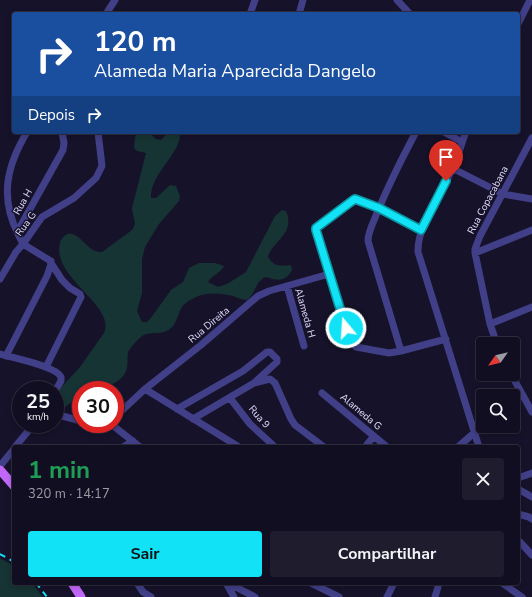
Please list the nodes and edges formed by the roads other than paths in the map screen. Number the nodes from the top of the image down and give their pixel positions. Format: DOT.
graph roads {
  1 [pos="115,0"];
  2 [pos="255,0"];
  3 [pos="303,0"];
  4 [pos="397,0"];
  5 [pos="530,0"];
  6 [pos="107,12"];
  7 [pos="251,12"];
  8 [pos="300,12"];
  9 [pos="408,12"];
  10 [pos="520,20"];
  11 [pos="26,134"];
  12 [pos="62,134"];
  13 [pos="98,134"];
  14 [pos="415,134"];
  15 [pos="448,134"];
  16 [pos="465,134"];
  17 [pos="532,138"];
  18 [pos="462,142"];
  19 [pos="530,149"];
  20 [pos="452,168"];
  21 [pos="503,194"];
  22 [pos="532,199"];
  23 [pos="379,208"];
  24 [pos="421,230"];
  25 [pos="532,230"];
  26 [pos="18,234"];
  27 [pos="23,244"];
  28 [pos="475,253"];
  29 [pos="51,261"];
  30 [pos="329,274"];
  31 [pos="0,279"];
  32 [pos="286,286"];
  33 [pos="532,307"];
  34 [pos="490,324"];
  35 [pos="495,337"];
  36 [pos="446,339"];
  37 [pos="304,346"];
  38 [pos="401,351"];
  39 [pos="3,355"];
  40 [pos="46,367"];
  41 [pos="61,381"];
  42 [pos="515,381"];
  43 [pos="254,383"];
  44 [pos="145,389"];
  45 [pos="322,393"];
  46 [pos="230,398"];
  47 [pos="124,409"];
  48 [pos="177,409"];
  49 [pos="532,412"];
  50 [pos="193,419"];
  51 [pos="27,433"];
  52 [pos="123,433"];
  53 [pos="474,433"];
  54 [pos="374,436"];
  55 [pos="133,441"];
  56 [pos="17,445"];
  57 [pos="126,445"];
  58 [pos="138,445"];
  59 [pos="236,445"];
  60 [pos="273,445"];
  61 [pos="322,445"];
  62 [pos="367,445"];
  63 [pos="385,445"];
  64 [pos="460,445"];
  65 [pos="478,445"];
  66 [pos="12,452"];
  67 [pos="0,466"];
  68 [pos="0,470"];
  69 [pos="532,473"];
  70 [pos="520,477"];
  71 [pos="12,484"];
  72 [pos="520,490"];
  73 [pos="532,496"];
  74 [pos="520,515"];
  75 [pos="532,519"];
  76 [pos="520,542"];
  77 [pos="532,555"];
  78 [pos="73,585"];
  79 [pos="138,585"];
  80 [pos="228,585"];
  81 [pos="231,585"];
  82 [pos="315,585"];
  83 [pos="392,585"];
  84 [pos="505,585"];
  85 [pos="438,587"];
  86 [pos="81,597"];
  87 [pos="151,597"];
  88 [pos="234,597"];
  89 [pos="255,597"];
  90 [pos="339,597"];
  91 [pos="387,597"];
  92 [pos="435,597"];
  93 [pos="522,597"];
  1 -- 6 [label="street"];
  2 -- 7 [label="street"];
  3 -- 8 [label="street"];
  4 -- 9 [label="street"];
  5 -- 10 [label="street"];
  11 -- 26 [label="street"];
  12 -- 26 [label="street, Rua H"];
  13 -- 27 [label="street, Rua G"];
  14 -- 23 [label="street"];
  15 -- 18 [label="street"];
  16 -- 18 [label="street"];
  17 -- 19 [label="street, Rua Copacabana"];
  18 -- 20 [label="street"];
  19 -- 21 [label="street, Rua Copacabana"];
  20 -- 21 [label="street"];
  20 -- 24 [label="street"];
  21 -- 22 [label="street"];
  21 -- 28 [label="street, Rua Copacabana"];
  23 -- 24 [label="street"];
  23 -- 30 [label="street"];
  23 -- 38 [label="street"];
  24 -- 36 [label="street"];
  25 -- 28 [label="street"];
  26 -- 27 [label="street"];
  27 -- 29 [label="street, Rua G"];
  27 -- 31 [label="street"];
  28 -- 34 [label="street, Rua Copacabana"];
  29 -- 39 [label="street"];
  29 -- 40 [label="street, Rua G"];
  30 -- 32 [label="street, Rua Direita"];
  30 -- 38 [label="street"];
  32 -- 37 [label="street, Alameda H"];
  32 -- 44 [label="street, Rua Direita"];
  33 -- 34 [label="street"];
  34 -- 35 [label="street, Rua Copacabana"];
  36 -- 38 [label="street"];
  36 -- 53 [label="street"];
  39 -- 40 [label="street"];
  40 -- 41 [label="street"];
  42 -- 49 [label="street"];
  43 -- 46 [label="street"];
  43 -- 48 [label="street"];
  43 -- 61 [label="street"];
  44 -- 47 [label="street, Rua Direita"];
  44 -- 48 [label="street"];
  45 -- 54 [label="street, Alameda G"];
  46 -- 50 [label="street"];
  46 -- 60 [label="street, Rua 9"];
  48 -- 50 [label="street"];
  50 -- 59 [label="street"];
  51 -- 56 [label="street"];
  52 -- 55 [label="street"];
  53 -- 64 [label="street"];
  53 -- 65 [label="street"];
  54 -- 62 [label="street"];
  54 -- 63 [label="street, Alameda G"];
  55 -- 57 [label="street"];
  55 -- 58 [label="street"];
  66 -- 67 [label="street"];
  68 -- 71 [label="main road"];
  69 -- 70 [label="street"];
  72 -- 73 [label="street"];
  74 -- 75 [label="street"];
  76 -- 77 [label="street"];
  78 -- 86 [label="main road"];
  79 -- 87 [label="street"];
  80 -- 88 [label="street"];
  81 -- 89 [label="street"];
  82 -- 90 [label="street"];
  83 -- 91 [label="street"];
  84 -- 93 [label="street"];
  85 -- 92 [label="street"];
}
